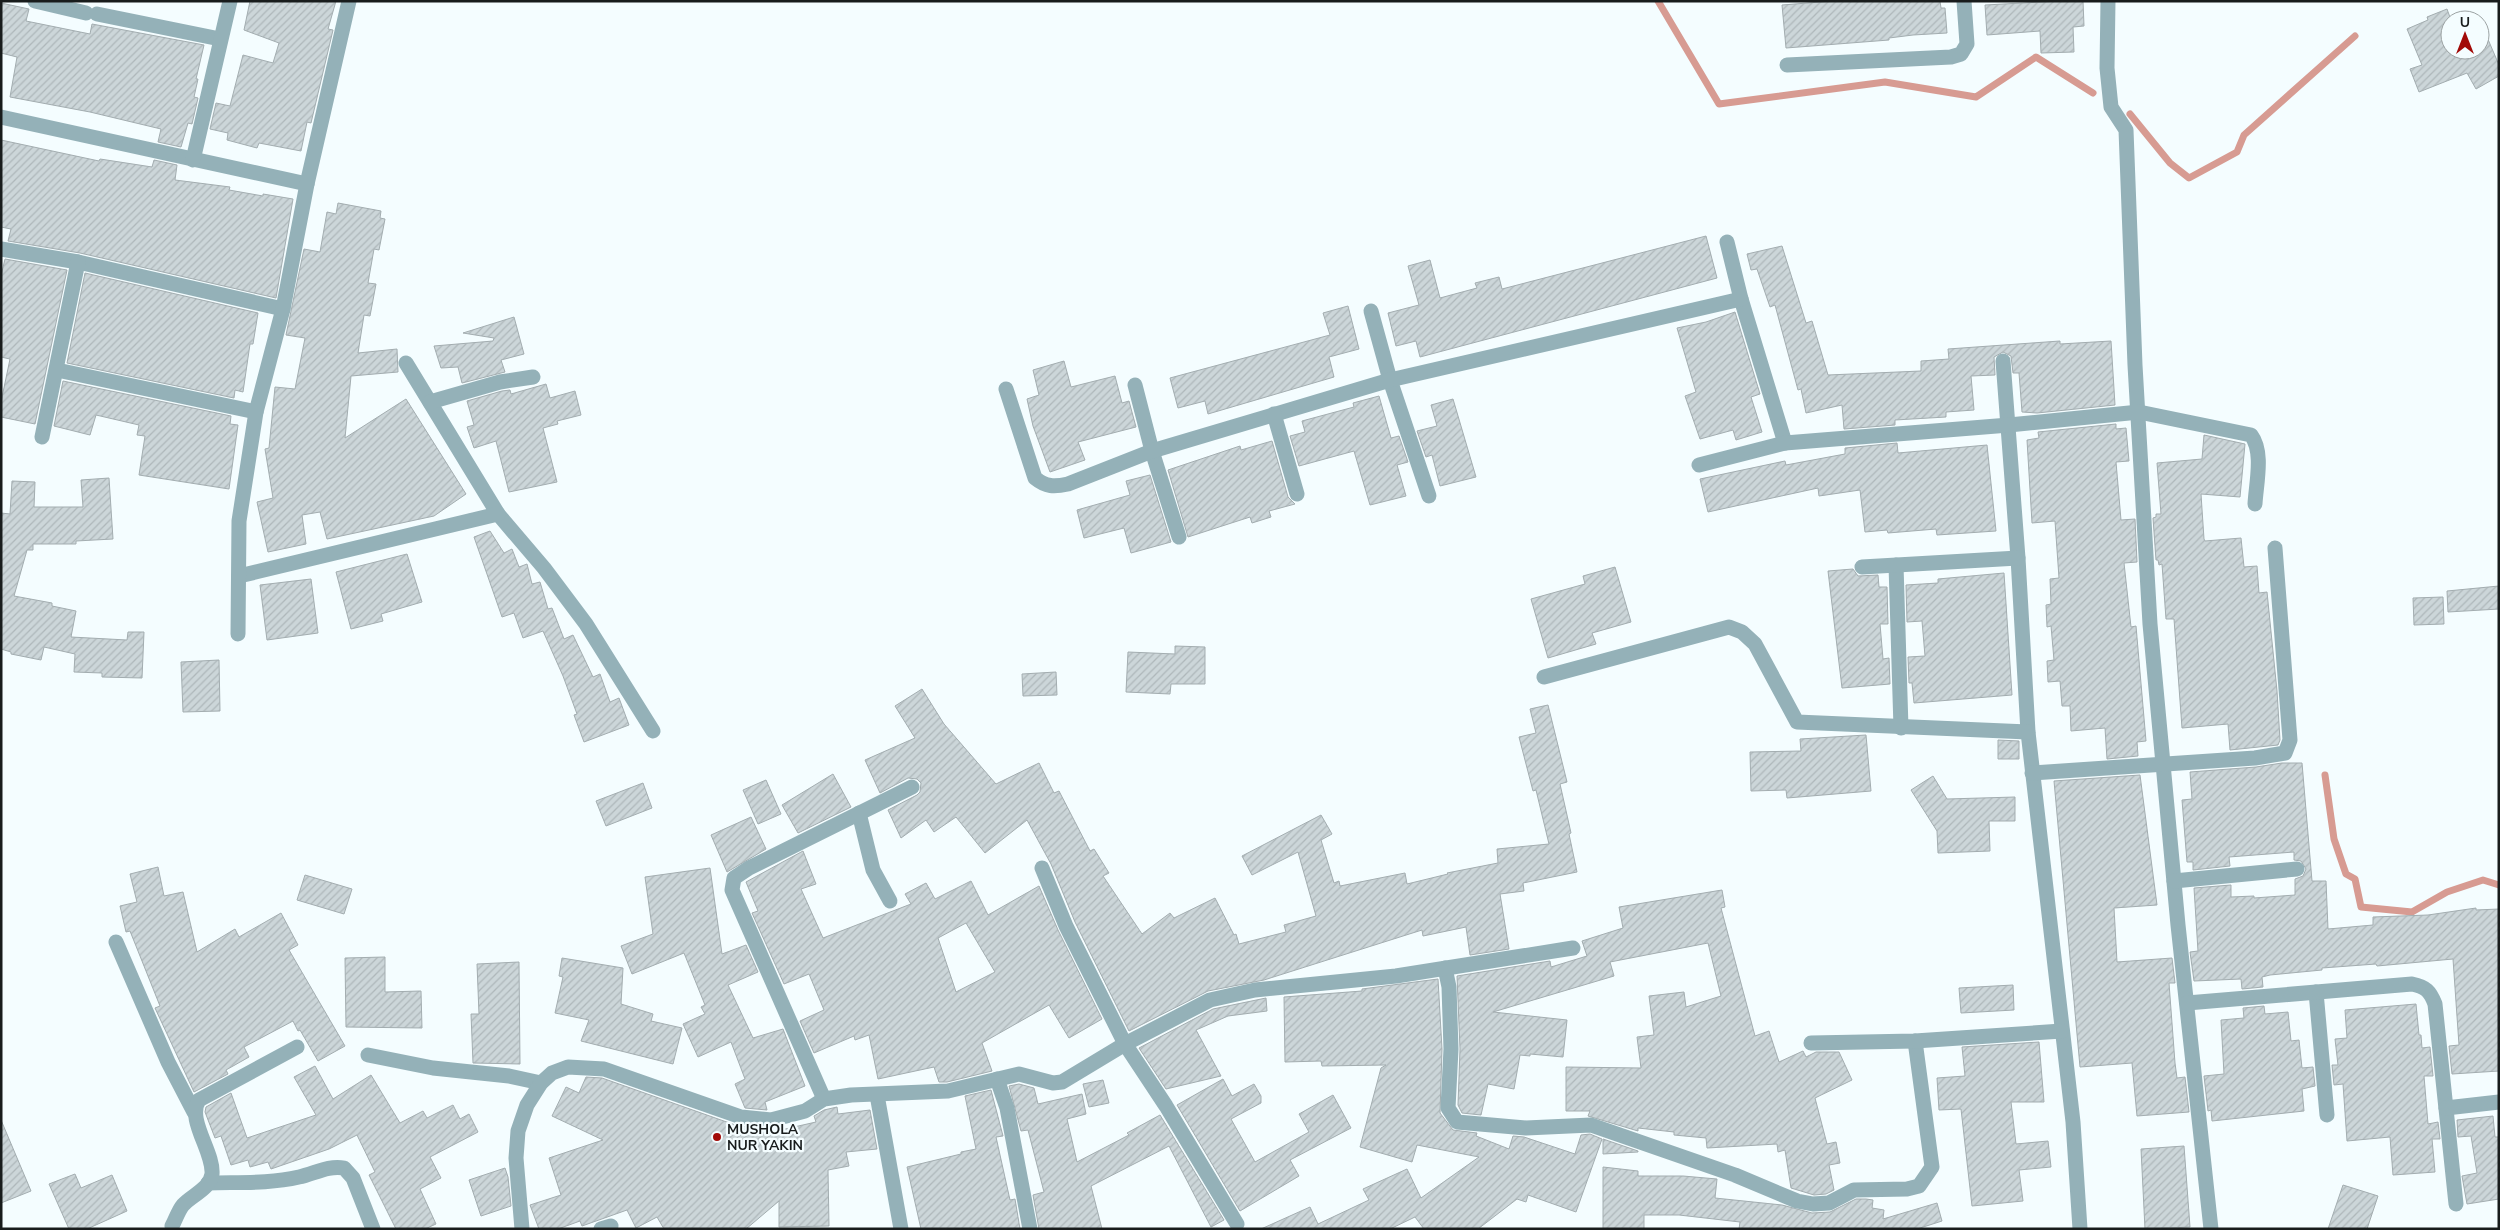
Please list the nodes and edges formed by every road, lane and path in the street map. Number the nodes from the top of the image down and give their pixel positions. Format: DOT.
graph roads {
  1 [pos="35,1"];
  2 [pos="230,1"];
  3 [pos="349,1"];
  4 [pos="1964,1"];
  5 [pos="2108,1"];
  6 [pos="220,39"];
  7 [pos="1787,65"];
  8 [pos="1,117"];
  9 [pos="193,160"];
  10 [pos="307,184"];
  11 [pos="1727,242"];
  12 [pos="1,249"];
  13 [pos="78,262"];
  14 [pos="1741,299"];
  15 [pos="284,308"];
  16 [pos="1371,311"];
  17 [pos="2003,361"];
  18 [pos="406,364"];
  19 [pos="57,370"];
  20 [pos="533,377"];
  21 [pos="1390,380"];
  22 [pos="1135,385"];
  23 [pos="1006,389"];
  24 [pos="430,402"];
  25 [pos="256,412"];
  26 [pos="2138,412"];
  27 [pos="1274,414"];
  28 [pos="2009,425"];
  29 [pos="42,437"];
  30 [pos="1785,443"];
  31 [pos="1152,451"];
  32 [pos="1699,465"];
  33 [pos="1297,494"];
  34 [pos="1429,496"];
  35 [pos="2255,504"];
  36 [pos="498,514"];
  37 [pos="1179,537"];
  38 [pos="2275,548"];
  39 [pos="2018,558"];
  40 [pos="1896,565"];
  41 [pos="1862,566"];
  42 [pos="239,576"];
  43 [pos="238,634"];
  44 [pos="1544,677"];
  45 [pos="1901,728"];
  46 [pos="654,731"];
  47 [pos="2028,732"];
  48 [pos="2163,763"];
  49 [pos="2032,772"];
  50 [pos="912,787"];
  51 [pos="859,813"];
  52 [pos="1042,868"];
  53 [pos="2297,869"];
  54 [pos="2174,881"];
  55 [pos="890,901"];
  56 [pos="116,942"];
  57 [pos="1572,948"];
  58 [pos="1445,968"];
  59 [pos="2316,992"];
  60 [pos="2187,1002"];
  61 [pos="2062,1030"];
  62 [pos="1811,1042"];
  63 [pos="1915,1042"];
  64 [pos="1125,1044"];
  65 [pos="297,1047"];
  66 [pos="368,1054"];
  67 [pos="997,1079"];
  68 [pos="541,1083"];
  69 [pos="877,1095"];
  70 [pos="824,1099"];
  71 [pos="2499,1102"];
  72 [pos="2446,1108"];
  73 [pos="194,1112"];
  74 [pos="2327,1115"];
  75 [pos="208,1183"];
  76 [pos="2456,1204"];
  77 [pos="1237,1224"];
  78 [pos="170,1228"];
  79 [pos="373,1229"];
  80 [pos="522,1229"];
  81 [pos="901,1229"];
  82 [pos="1030,1229"];
  83 [pos="2080,1229"];
  84 [pos="2211,1229"];
  1 -- 6 [label="street"];
  2 -- 6 [label="street"];
  3 -- 10 [label="street"];
  4 -- 7 [label="street"];
  5 -- 26 [label="street"];
  6 -- 9 [label="street"];
  8 -- 9 [label="street"];
  9 -- 10 [label="street"];
  10 -- 15 [label="street"];
  11 -- 14 [label="street"];
  12 -- 13 [label="street"];
  13 -- 15 [label="street"];
  13 -- 19 [label="street"];
  14 -- 21 [label="street"];
  14 -- 30 [label="street"];
  15 -- 25 [label="street"];
  16 -- 21 [label="street"];
  17 -- 28 [label="street"];
  18 -- 24 [label="street"];
  19 -- 25 [label="street"];
  19 -- 29 [label="street"];
  20 -- 24 [label="street"];
  21 -- 27 [label="street"];
  21 -- 34 [label="street"];
  22 -- 31 [label="street"];
  23 -- 31 [label="street"];
  24 -- 36 [label="street"];
  25 -- 42 [label="street"];
  26 -- 28 [label="street"];
  26 -- 35 [label="street"];
  26 -- 48 [label="street"];
  27 -- 31 [label="street"];
  27 -- 33 [label="street"];
  28 -- 30 [label="street"];
  28 -- 39 [label="street"];
  30 -- 32 [label="street"];
  31 -- 37 [label="street"];
  36 -- 42 [label="street"];
  36 -- 46 [label="street"];
  38 -- 48 [label="street"];
  39 -- 40 [label="street"];
  39 -- 47 [label="street"];
  40 -- 41 [label="street"];
  40 -- 45 [label="street"];
  42 -- 43 [label="street"];
  44 -- 45 [label="street"];
  45 -- 47 [label="street"];
  47 -- 49 [label="street"];
  48 -- 49 [label="street"];
  48 -- 54 [label="street"];
  49 -- 61 [label="street"];
  50 -- 51 [label="street"];
  51 -- 55 [label="street"];
  51 -- 70 [label="street"];
  52 -- 64 [label="street"];
  53 -- 54 [label="street"];
  54 -- 60 [label="street"];
  56 -- 73 [label="street"];
  57 -- 58 [label="street"];
  58 -- 63 [label="street"];
  58 -- 64 [label="street"];
  59 -- 60 [label="street"];
  59 -- 72 [label="street"];
  59 -- 74 [label="street"];
  60 -- 84 [label="street"];
  61 -- 63 [label="street"];
  61 -- 83 [label="street"];
  62 -- 63 [label="street"];
  64 -- 67 [label="street"];
  64 -- 77 [label="street"];
  65 -- 73 [label="street"];
  66 -- 68 [label="street"];
  67 -- 69 [label="street"];
  67 -- 82 [label="street"];
  68 -- 70 [label="street"];
  68 -- 80 [label="street"];
  69 -- 70 [label="street"];
  69 -- 81 [label="street"];
  71 -- 72 [label="street"];
  72 -- 76 [label="street"];
  73 -- 75 [label="street"];
  75 -- 78 [label="street"];
  75 -- 79 [label="street"];
}
